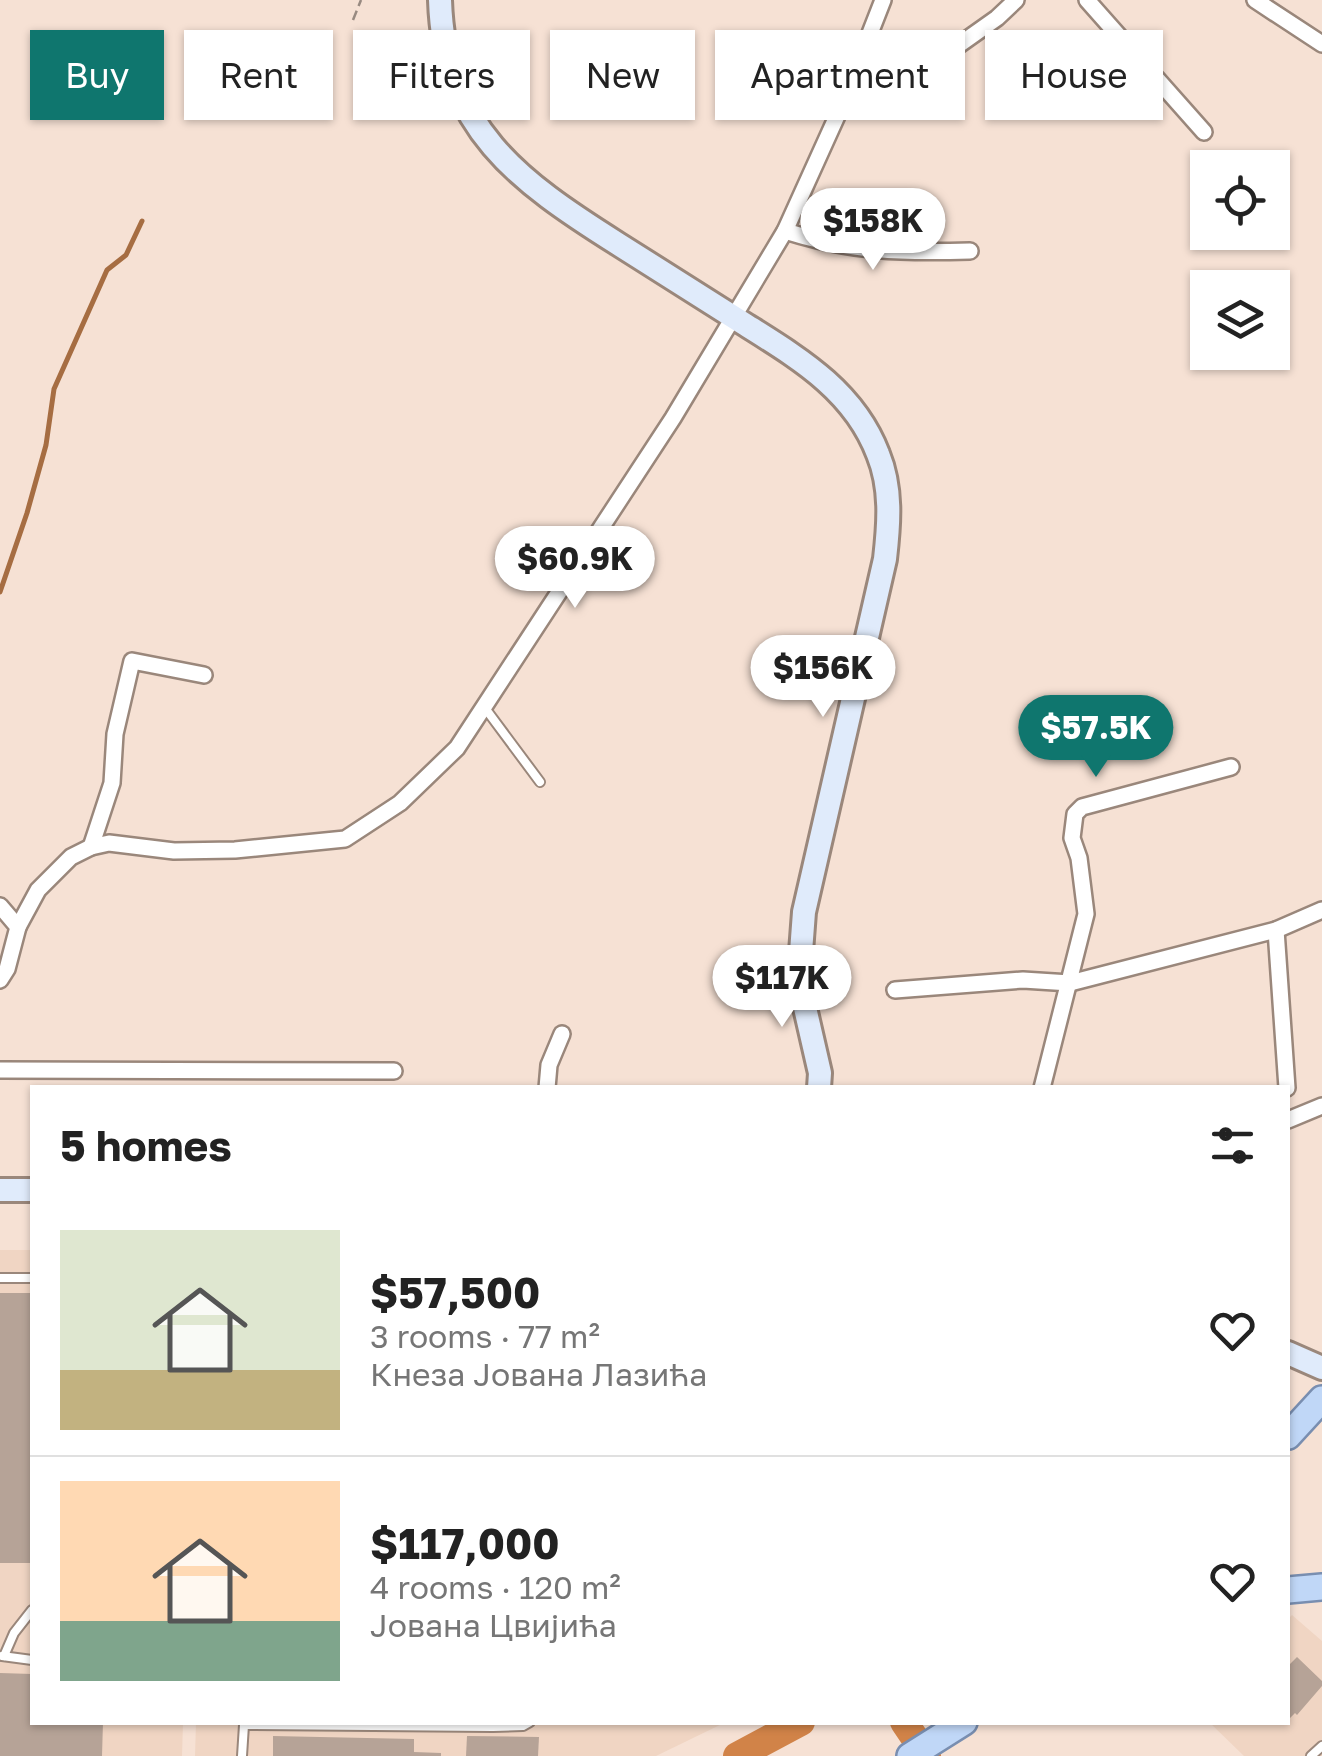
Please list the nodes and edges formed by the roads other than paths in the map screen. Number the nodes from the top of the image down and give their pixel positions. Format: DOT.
graph roads {
  1 [pos="440,0"];
  2 [pos="883,0"];
  3 [pos="1016,0"];
  4 [pos="1087,0"];
  5 [pos="1255,0"];
  6 [pos="871,30"];
  7 [pos="965,40"];
  8 [pos="1322,44"];
  9 [pos="835,120"];
  10 [pos="1204,132"];
  11 [pos="784,230"];
  12 [pos="970,251"];
  13 [pos="734,318"];
  14 [pos="204,675"];
  15 [pos="485,708"];
  16 [pos="1231,767"];
  17 [pos="540,782"];
  18 [pos="91,846"];
  19 [pos="0,906"];
  20 [pos="1322,910"];
  21 [pos="18,928"];
  22 [pos="1276,930"];
  23 [pos="0,980"];
  24 [pos="1070,982"];
  25 [pos="895,990"];
  26 [pos="562,1034"];
  27 [pos="0,1070"];
  28 [pos="394,1070"];
  29 [pos="823,1083"];
  30 [pos="547,1085"];
  31 [pos="1043,1085"];
  32 [pos="1287,1085"];
  33 [pos="1322,1106"];
  34 [pos="1290,1118"];
  35 [pos="0,1190"];
  36 [pos="30,1190"];
  37 [pos="0,1278"];
  38 [pos="30,1278"];
  39 [pos="1322,1399"];
  40 [pos="1290,1434"];
  41 [pos="30,1613"];
  42 [pos="2,1656"];
  43 [pos="30,1660"];
  44 [pos="244,1725"];
  45 [pos="429,1725"];
  46 [pos="526,1725"];
  47 [pos="959,1725"];
  48 [pos="1322,1746"];
  49 [pos="242,1756"];
  50 [pos="910,1756"];
  51 [pos="1311,1756"];
  1 -- 13 [label="main road"];
  2 -- 6 [label="street"];
  3 -- 7 [label="street"];
  4 -- 10 [label="street"];
  5 -- 8 [label="street"];
  9 -- 11 [label="street"];
  11 -- 12 [label="street"];
  11 -- 13 [label="street"];
  13 -- 15 [label="street"];
  13 -- 29 [label="main road"];
  14 -- 18 [label="street"];
  15 -- 17 [label="lane"];
  15 -- 18 [label="street"];
  16 -- 24 [label="street"];
  18 -- 21 [label="street"];
  19 -- 21 [label="street"];
  20 -- 22 [label="street"];
  21 -- 23 [label="street"];
  22 -- 24 [label="street"];
  22 -- 32 [label="street"];
  24 -- 25 [label="street"];
  24 -- 31 [label="street"];
  26 -- 30 [label="street"];
  27 -- 28 [label="street"];
  33 -- 34 [label="street"];
  35 -- 36 [label="main road"];
  37 -- 38 [label="lane"];
  39 -- 40 [label="main road"];
  41 -- 42 [label="lane"];
  42 -- 43 [label="lane"];
  44 -- 49 [label="lane"];
  45 -- 46 [label="lane"];
  47 -- 50 [label="main road"];
  48 -- 51 [label="lane"];
}
